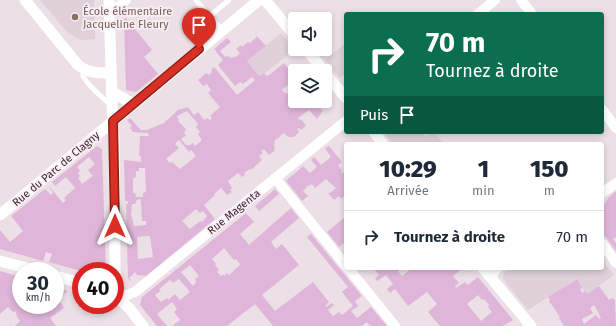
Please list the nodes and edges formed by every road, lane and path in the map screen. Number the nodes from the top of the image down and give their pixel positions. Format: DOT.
graph roads {
  1 [pos="25,0"];
  2 [pos="126,0"];
  3 [pos="196,0"];
  4 [pos="230,0"];
  5 [pos="259,0"];
  6 [pos="266,0"];
  7 [pos="495,0"];
  8 [pos="521,0"];
  9 [pos="109,5"];
  10 [pos="480,12"];
  11 [pos="530,12"];
  12 [pos="210,16"];
  13 [pos="288,27"];
  14 [pos="222,30"];
  15 [pos="311,56"];
  16 [pos="318,64"];
  17 [pos="83,70"];
  18 [pos="111,73"];
  19 [pos="332,81"];
  20 [pos="111,91"];
  21 [pos="344,96"];
  22 [pos="133,104"];
  23 [pos="112,105"];
  24 [pos="604,112"];
  25 [pos="113,121"];
  26 [pos="344,123"];
  27 [pos="616,128"];
  28 [pos="275,178"];
  29 [pos="616,183"];
  30 [pos="604,192"];
  31 [pos="0,215"];
  32 [pos="604,246"];
  33 [pos="0,261"];
  34 [pos="115,262"];
  35 [pos="616,263"];
  36 [pos="12,264"];
  37 [pos="344,264"];
  38 [pos="350,270"];
  39 [pos="485,270"];
  40 [pos="496,270"];
  41 [pos="490,277"];
  42 [pos="124,294"];
  43 [pos="124,304"];
  44 [pos="143,326"];
  45 [pos="395,326"];
  46 [pos="531,326"];
  1 -- 17 [label="street"];
  2 -- 9 [label="street"];
  3 -- 12 [label="lane"];
  4 -- 12 [label="lane"];
  5 -- 14 [label="street, Rue du Parc de Clagny"];
  6 -- 13 [label="street"];
  7 -- 10 [label="street"];
  8 -- 11 [label="street"];
  9 -- 18 [label="street"];
  12 -- 14 [label="lane"];
  14 -- 22 [label="street, Rue du Parc de Clagny"];
  15 -- 16 [label="street"];
  17 -- 18 [label="street"];
  17 -- 23 [label="lane"];
  18 -- 20 [label="street"];
  19 -- 21 [label="street"];
  20 -- 22 [label="street"];
  20 -- 23 [label="street"];
  22 -- 25 [label="street, Rue du Parc de Clagny"];
  23 -- 25 [label="street"];
  24 -- 27 [label="street"];
  25 -- 31 [label="street, Rue du Parc de Clagny"];
  25 -- 34 [label="street"];
  26 -- 28 [label="street, Rue Magenta"];
  28 -- 37 [label="street"];
  28 -- 42 [label="street, Rue Magenta"];
  29 -- 30 [label="street"];
  32 -- 35 [label="street"];
  33 -- 36 [label="street"];
  38 -- 45 [label="street"];
  39 -- 41 [label="street"];
  40 -- 41 [label="street"];
  41 -- 46 [label="street"];
  43 -- 44 [label="street"];
}
